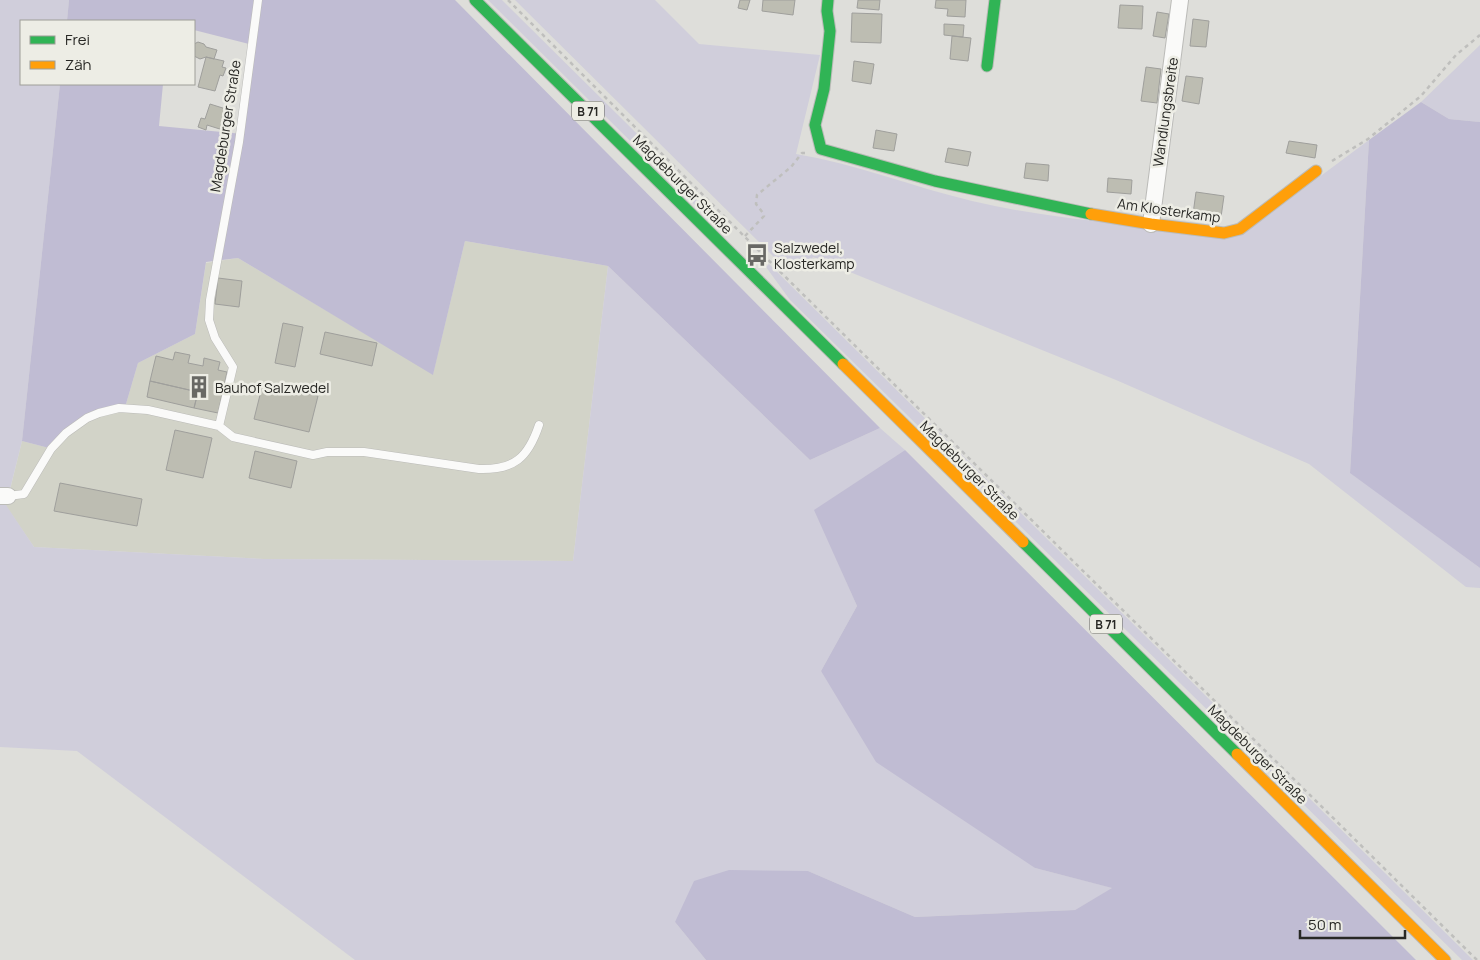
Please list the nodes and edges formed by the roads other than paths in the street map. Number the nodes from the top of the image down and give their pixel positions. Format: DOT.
graph roads {
  1 [pos="258,0"];
  2 [pos="476,0"];
  3 [pos="828,0"];
  4 [pos="995,0"];
  5 [pos="1180,0"];
  6 [pos="987,66"];
  7 [pos="1316,171"];
  8 [pos="700,223"];
  9 [pos="1151,224"];
  10 [pos="721,233"];
  11 [pos="771,281"];
  12 [pos="792,314"];
  13 [pos="539,425"];
  14 [pos="219,426"];
  15 [pos="4,496"];
  16 [pos="1445,960"];
  1 -- 14 [label="lane, Magdeburger Straße"];
  2 -- 8 [label="main road, Magdeburger Straße / B 71"];
  3 -- 9 [label="main road, Am Klosterkamp"];
  4 -- 6 [label="main road"];
  5 -- 9 [label="street, Wandlungsbreite"];
  7 -- 9 [label="main road, Am Klosterkamp"];
  8 -- 10 [label="lane"];
  8 -- 12 [label="main road, Magdeburger Straße / B 71"];
  11 -- 12 [label="lane"];
  12 -- 16 [label="main road, Magdeburger Straße / B 71"];
  13 -- 14 [label="lane"];
  14 -- 15 [label="lane"];
}
